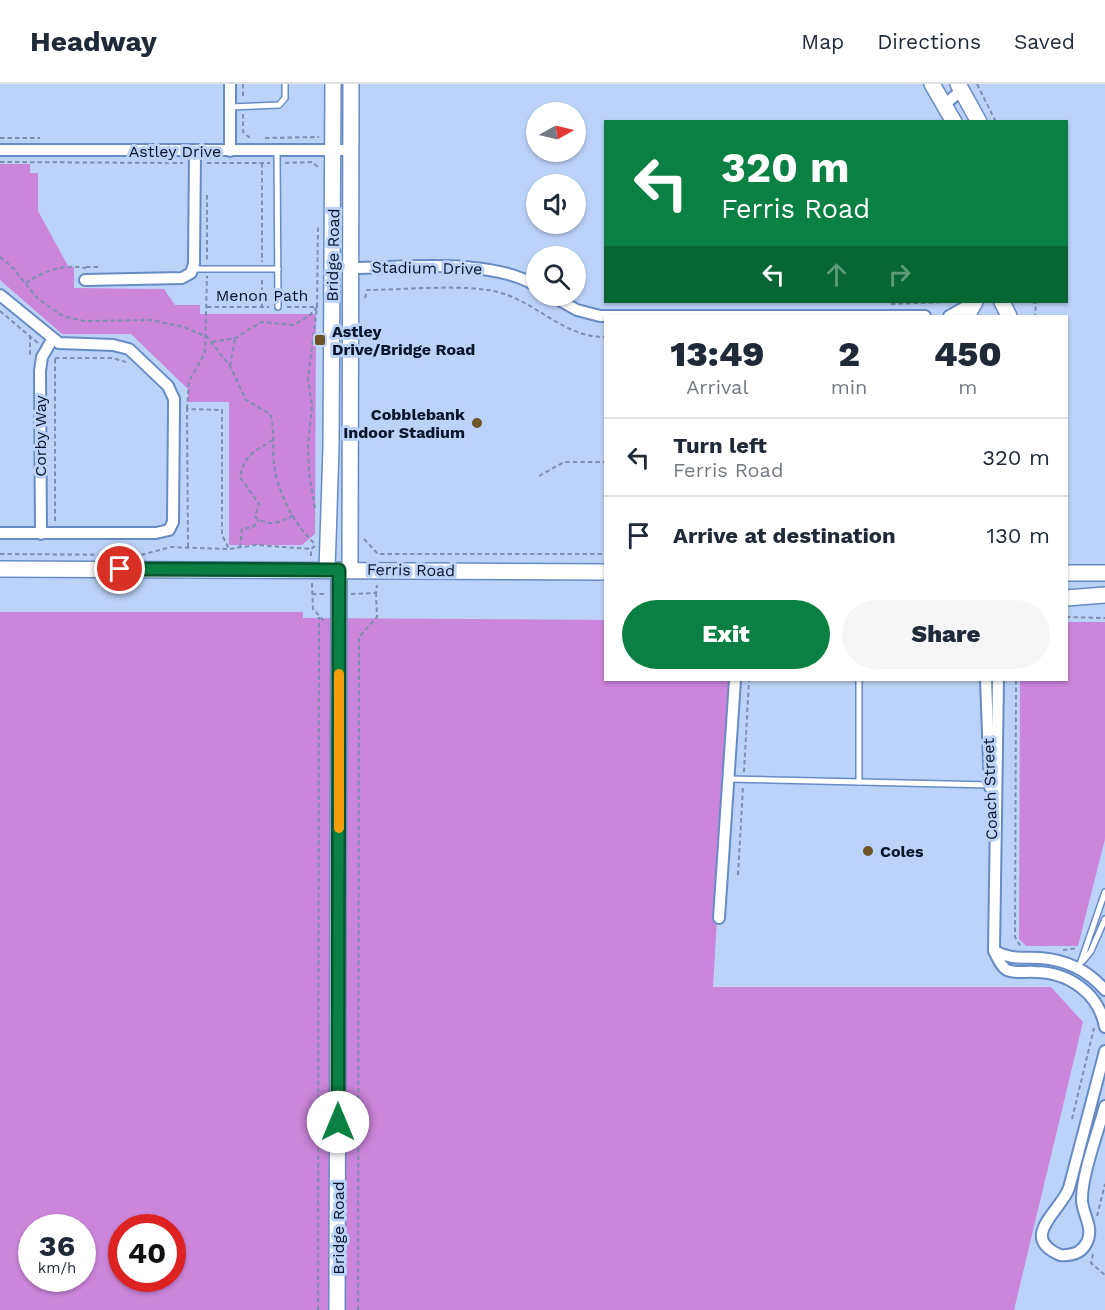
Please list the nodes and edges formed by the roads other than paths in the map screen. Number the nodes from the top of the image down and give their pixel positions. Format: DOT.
graph roads {
  1 [pos="230,84"];
  2 [pos="285,84"];
  3 [pos="333,84"];
  4 [pos="351,84"];
  5 [pos="932,84"];
  6 [pos="960,87"];
  7 [pos="945,104"];
  8 [pos="230,106"];
  9 [pos="953,120"];
  10 [pos="978,120"];
  11 [pos="0,150"];
  12 [pos="277,150"];
  13 [pos="334,150"];
  14 [pos="350,150"];
  15 [pos="195,151"];
  16 [pos="230,151"];
  17 [pos="350,268"];
  18 [pos="192,269"];
  19 [pos="278,269"];
  20 [pos="85,280"];
  21 [pos="526,281"];
  22 [pos="0,295"];
  23 [pos="570,306"];
  24 [pos="278,307"];
  25 [pos="971,307"];
  26 [pos="951,315"];
  27 [pos="604,316"];
  28 [pos="52,340"];
  29 [pos="0,533"];
  30 [pos="41,534"];
  31 [pos="0,569"];
  32 [pos="339,570"];
  33 [pos="604,573"];
  34 [pos="1068,573"];
  35 [pos="1105,573"];
  36 [pos="1105,595"];
  37 [pos="1068,598"];
  38 [pos="735,681"];
  39 [pos="859,681"];
  40 [pos="986,681"];
  41 [pos="998,681"];
  42 [pos="728,780"];
  43 [pos="859,782"];
  44 [pos="994,785"];
  45 [pos="1105,892"];
  46 [pos="719,918"];
  47 [pos="1105,919"];
  48 [pos="994,951"];
  49 [pos="1078,967"];
  50 [pos="1071,980"];
  51 [pos="1105,990"];
  52 [pos="1105,1028"];
  53 [pos="1105,1051"];
  54 [pos="1105,1106"];
  55 [pos="338,1310"];
  1 -- 8 [label="street"];
  2 -- 8 [label="lane"];
  3 -- 13 [label="street, Bridge Road"];
  4 -- 14 [label="street, Bridge Road"];
  5 -- 7 [label="street"];
  6 -- 7 [label="street"];
  6 -- 10 [label="street"];
  7 -- 9 [label="street"];
  8 -- 16 [label="street"];
  11 -- 15 [label="street, Astley Drive"];
  12 -- 13 [label="street, Astley Drive"];
  12 -- 16 [label="street, Astley Drive"];
  12 -- 19 [label="lane"];
  13 -- 14 [label="street, Astley Drive"];
  13 -- 32 [label="street, Bridge Road"];
  14 -- 17 [label="street, Bridge Road"];
  15 -- 16 [label="street, Astley Drive"];
  15 -- 18 [label="street"];
  17 -- 21 [label="street, Stadium Drive"];
  17 -- 32 [label="street, Bridge Road"];
  18 -- 19 [label="lane"];
  18 -- 20 [label="street"];
  19 -- 24 [label="lane"];
  22 -- 28 [label="street"];
  23 -- 27 [label="street"];
  25 -- 26 [label="street"];
  28 -- 30 [label="street, Corby Way"];
  28 -- 30 [label="street"];
  29 -- 30 [label="street"];
  31 -- 32 [label="street, Ferris Road"];
  32 -- 33 [label="street, Ferris Road"];
  32 -- 55 [label="street, Bridge Road"];
  34 -- 35 [label="street"];
  36 -- 37 [label="street"];
  38 -- 42 [label="street"];
  39 -- 43 [label="lane"];
  40 -- 44 [label="street, Coach Street"];
  41 -- 44 [label="street, Coach Street"];
  42 -- 43 [label="lane"];
  42 -- 46 [label="street"];
  43 -- 44 [label="lane"];
  44 -- 48 [label="street, Coach Street"];
  45 -- 49 [label="lane"];
  47 -- 49 [label="lane"];
  48 -- 49 [label="street"];
  48 -- 50 [label="street"];
  49 -- 50 [label="street"];
  49 -- 51 [label="street"];
  50 -- 52 [label="street"];
  53 -- 54 [label="street"];
}
